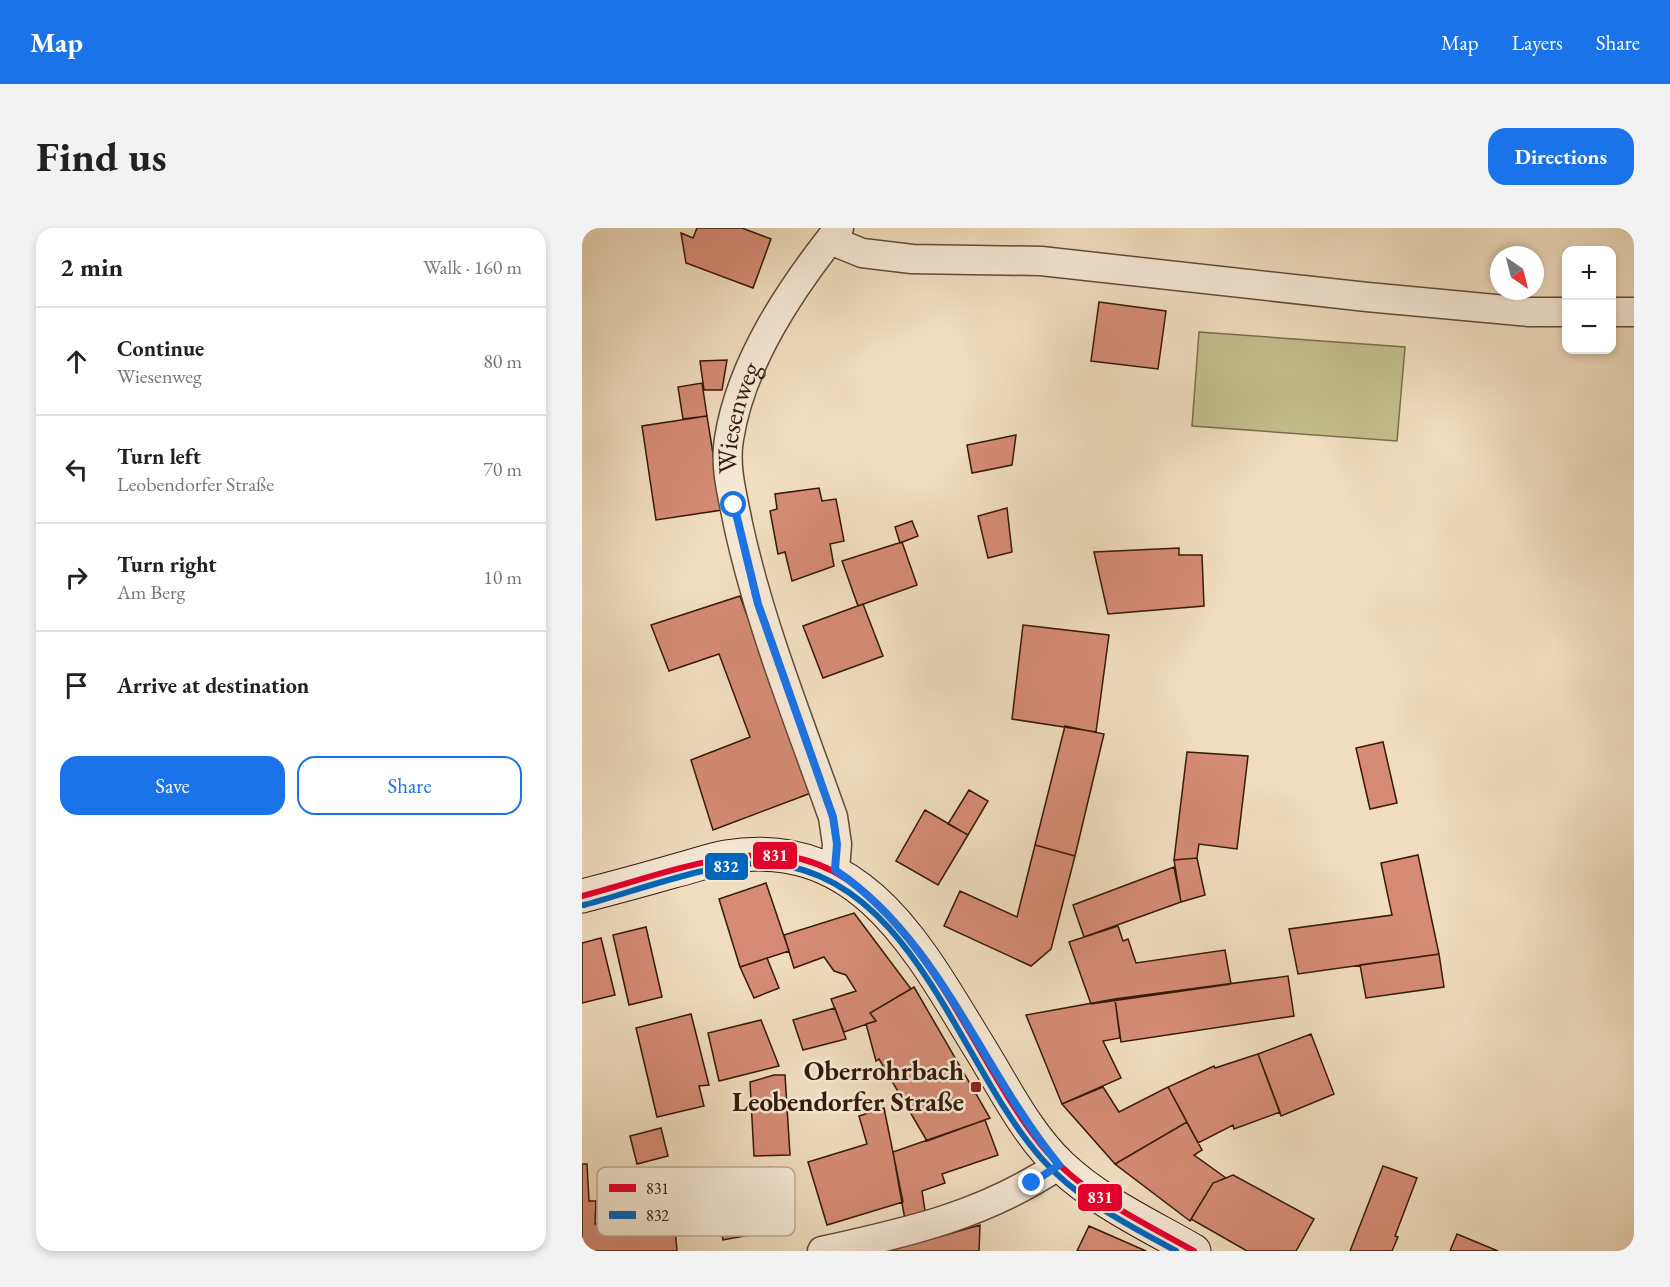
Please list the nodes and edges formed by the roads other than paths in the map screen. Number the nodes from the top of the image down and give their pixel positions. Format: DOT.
graph roads {
  1 [pos="834,234"];
  2 [pos="1562,312"];
  3 [pos="1616,312"];
  4 [pos="1634,312"];
  5 [pos="835,870"];
  6 [pos="582,896"];
  7 [pos="1059,1165"];
  8 [pos="822,1251"];
  9 [pos="1194,1251"];
  1 -- 2 [label="street"];
  1 -- 5 [label="street, Wiesenweg"];
  3 -- 4 [label="street"];
  5 -- 6 [label="main road"];
  5 -- 7 [label="main road"];
  7 -- 8 [label="street"];
  7 -- 9 [label="main road"];
}
